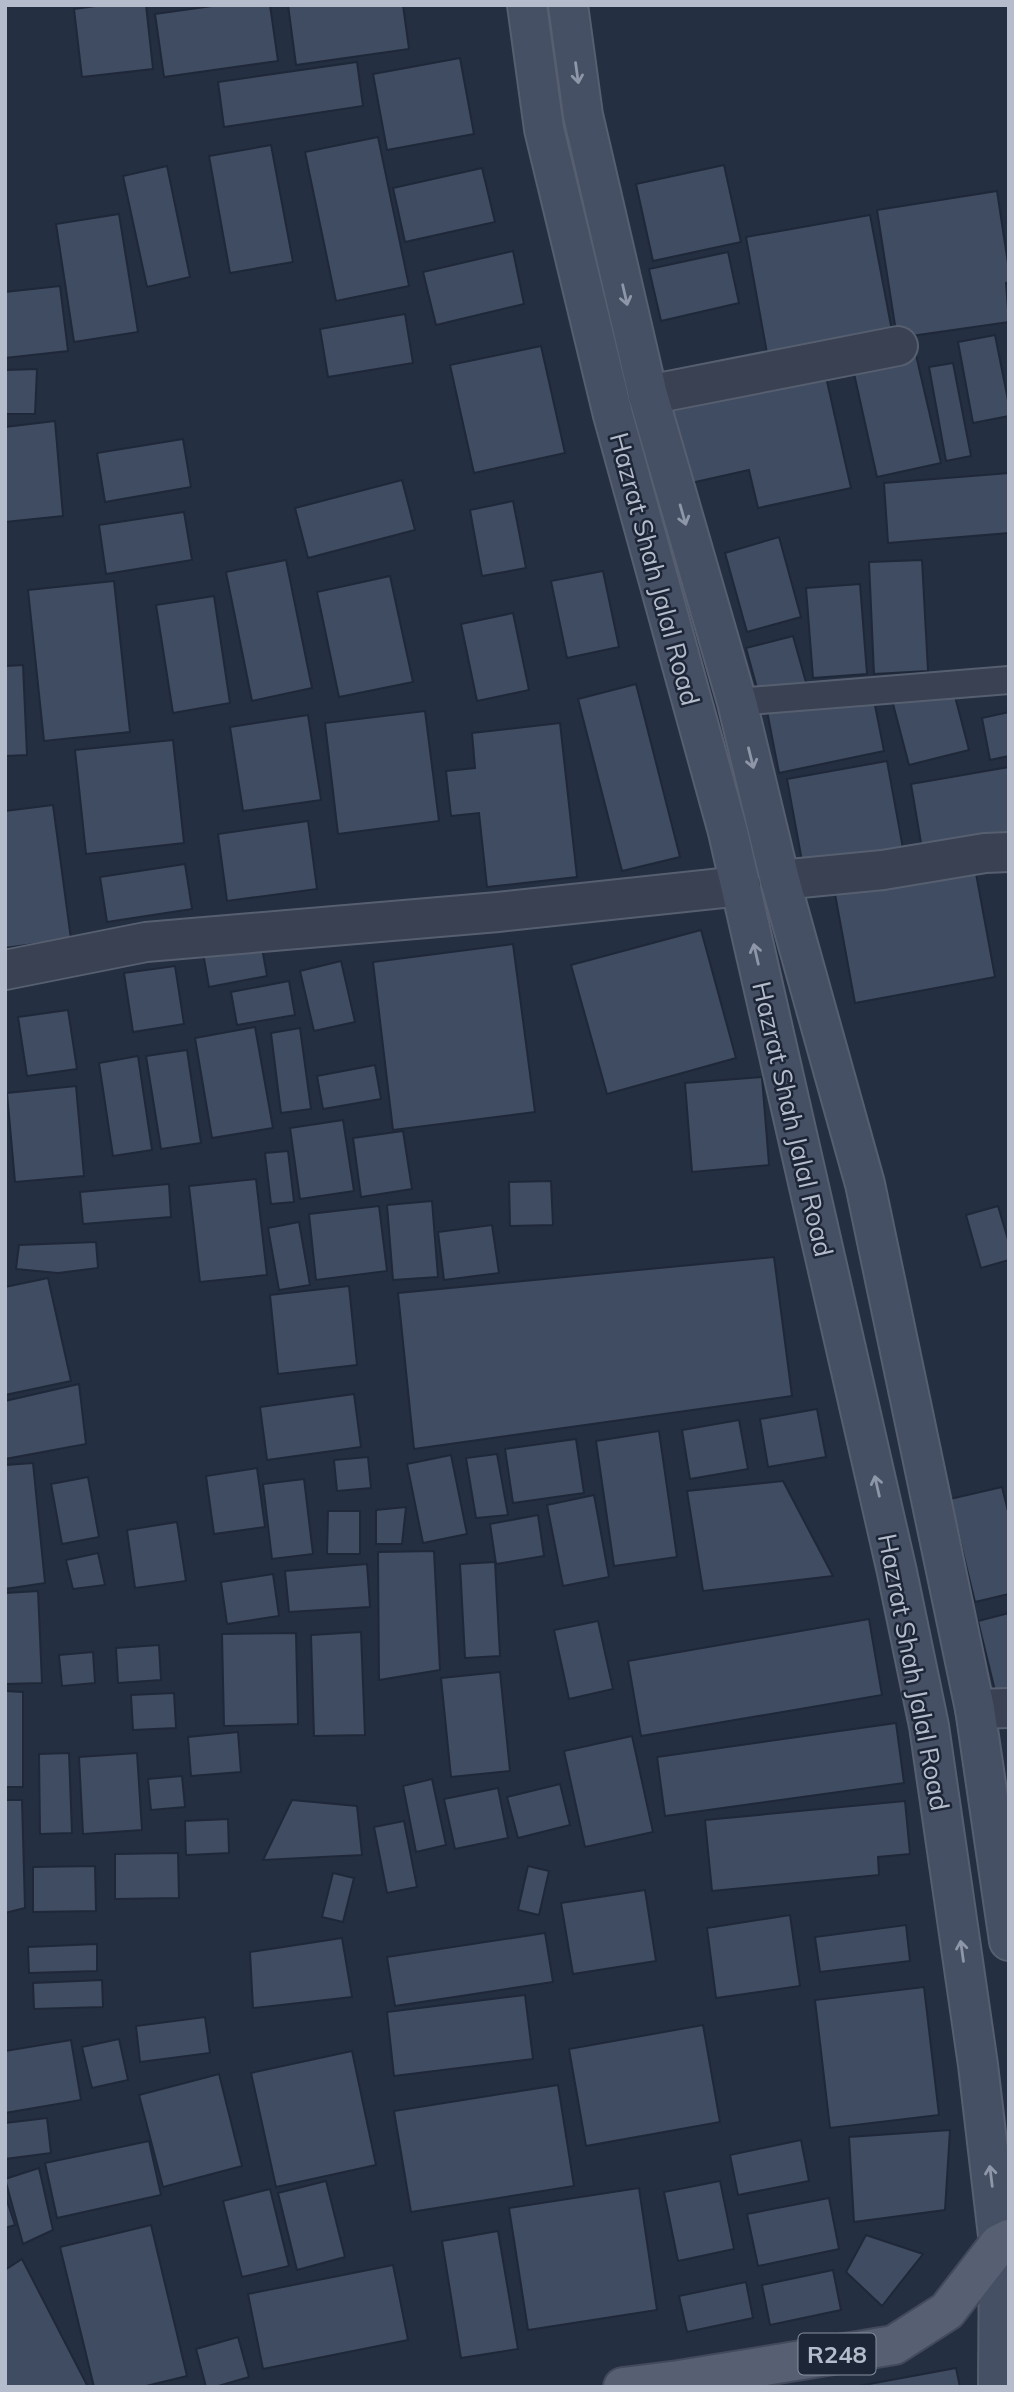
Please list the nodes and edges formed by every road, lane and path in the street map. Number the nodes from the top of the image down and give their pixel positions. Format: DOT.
graph roads {
  1 [pos="527,5"];
  2 [pos="568,5"];
  3 [pos="898,346"];
  4 [pos="648,396"];
  5 [pos="1009,680"];
  6 [pos="737,702"];
  7 [pos="1009,852"];
  8 [pos="780,880"];
  9 [pos="741,886"];
  10 [pos="5,970"];
  11 [pos="992,1708"];
  12 [pos="1009,1941"];
  13 [pos="1004,2241"];
  14 [pos="622,2387"];
  15 [pos="998,2387"];
  1 -- 9 [label="main road, Hazrat Shah Jalal Road"];
  2 -- 4 [label="main road, Hazrat Shah Jalal Road, one-way"];
  3 -- 4 [label="street"];
  4 -- 6 [label="main road, Hazrat Shah Jalal Road, one-way"];
  5 -- 6 [label="lane"];
  6 -- 8 [label="main road, Hazrat Shah Jalal Road, one-way"];
  7 -- 8 [label="street"];
  8 -- 11 [label="main road, Hazrat Shah Jalal Road"];
  9 -- 10 [label="street"];
  13 -- 9 [label="main road, Hazrat Shah Jalal Road, one-way"];
  11 -- 12 [label="main road, Hazrat Shah Jalal Road"];
  13 -- 14 [label="main road, R248"];
  13 -- 15 [label="main road, Hazrat Shah Jalal Road"];
}
